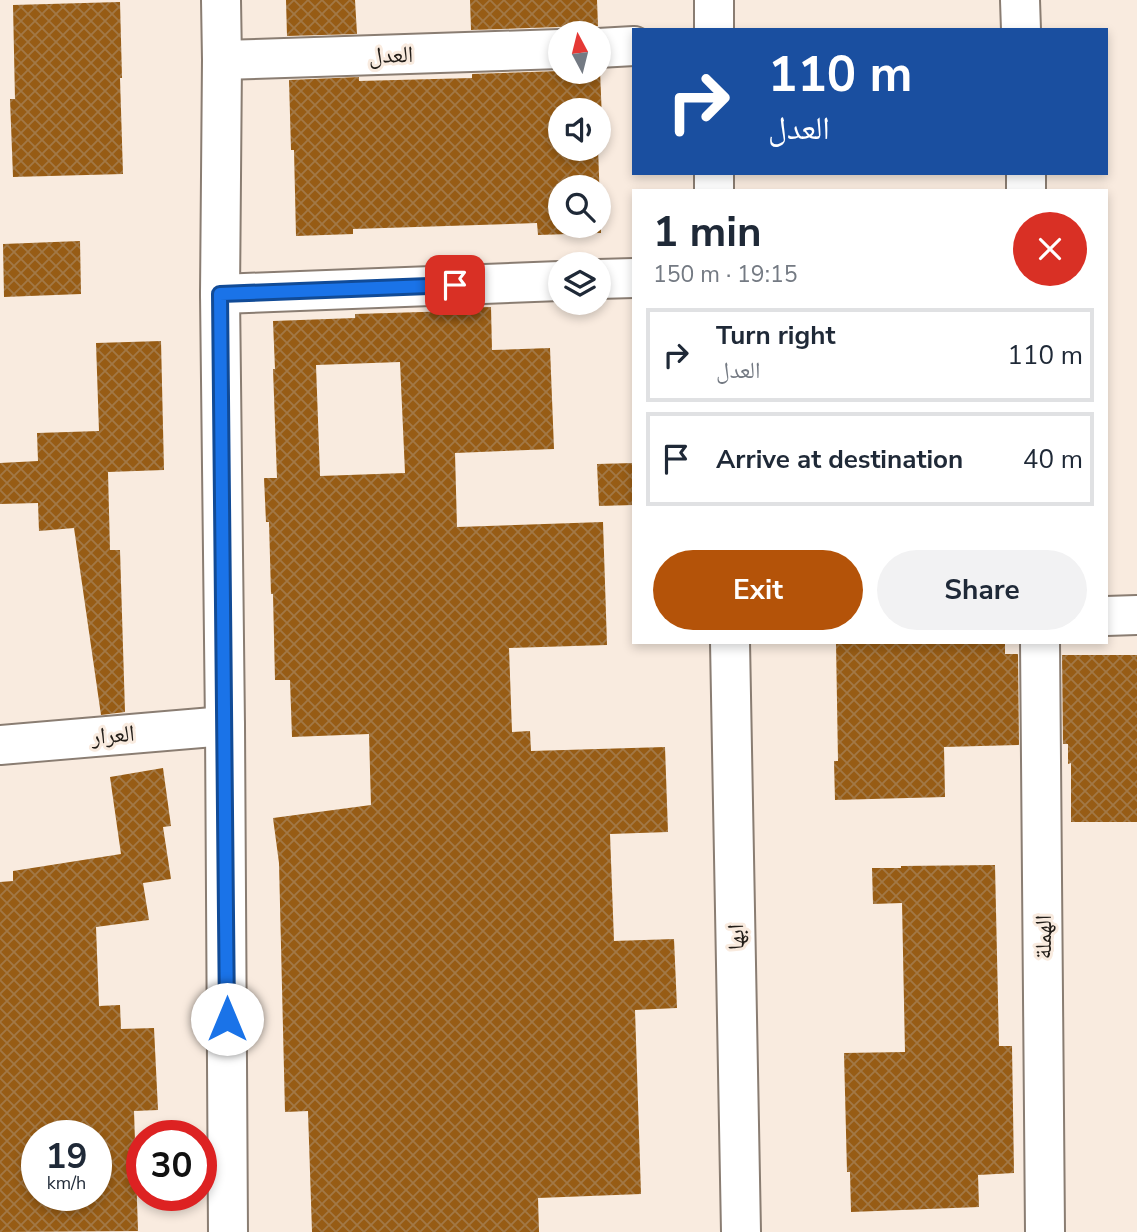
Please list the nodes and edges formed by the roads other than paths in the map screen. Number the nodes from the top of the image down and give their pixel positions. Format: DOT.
graph roads {
  1 [pos="221,0"];
  2 [pos="714,0"];
  3 [pos="1020,0"];
  4 [pos="714,28"];
  5 [pos="1021,28"];
  6 [pos="632,46"];
  7 [pos="611,47"];
  8 [pos="548,49"];
  9 [pos="222,60"];
  10 [pos="632,278"];
  11 [pos="611,279"];
  12 [pos="548,281"];
  13 [pos="220,294"];
  14 [pos="1137,615"];
  15 [pos="1108,616"];
  16 [pos="730,644"];
  17 [pos="1040,644"];
  18 [pos="225,726"];
  19 [pos="0,744"];
  20 [pos="228,1232"];
  21 [pos="741,1232"];
  22 [pos="1045,1232"];
  1 -- 9 [label="street"];
  2 -- 4 [label="street"];
  3 -- 5 [label="street"];
  6 -- 7 [label="street"];
  8 -- 9 [label="street, العدل"];
  9 -- 13 [label="street"];
  10 -- 11 [label="street"];
  12 -- 13 [label="street"];
  13 -- 18 [label="street"];
  14 -- 15 [label="street"];
  16 -- 21 [label="street, ابها"];
  17 -- 22 [label="street, الهملة"];
  18 -- 19 [label="street, العرار"];
  18 -- 20 [label="street"];
}
